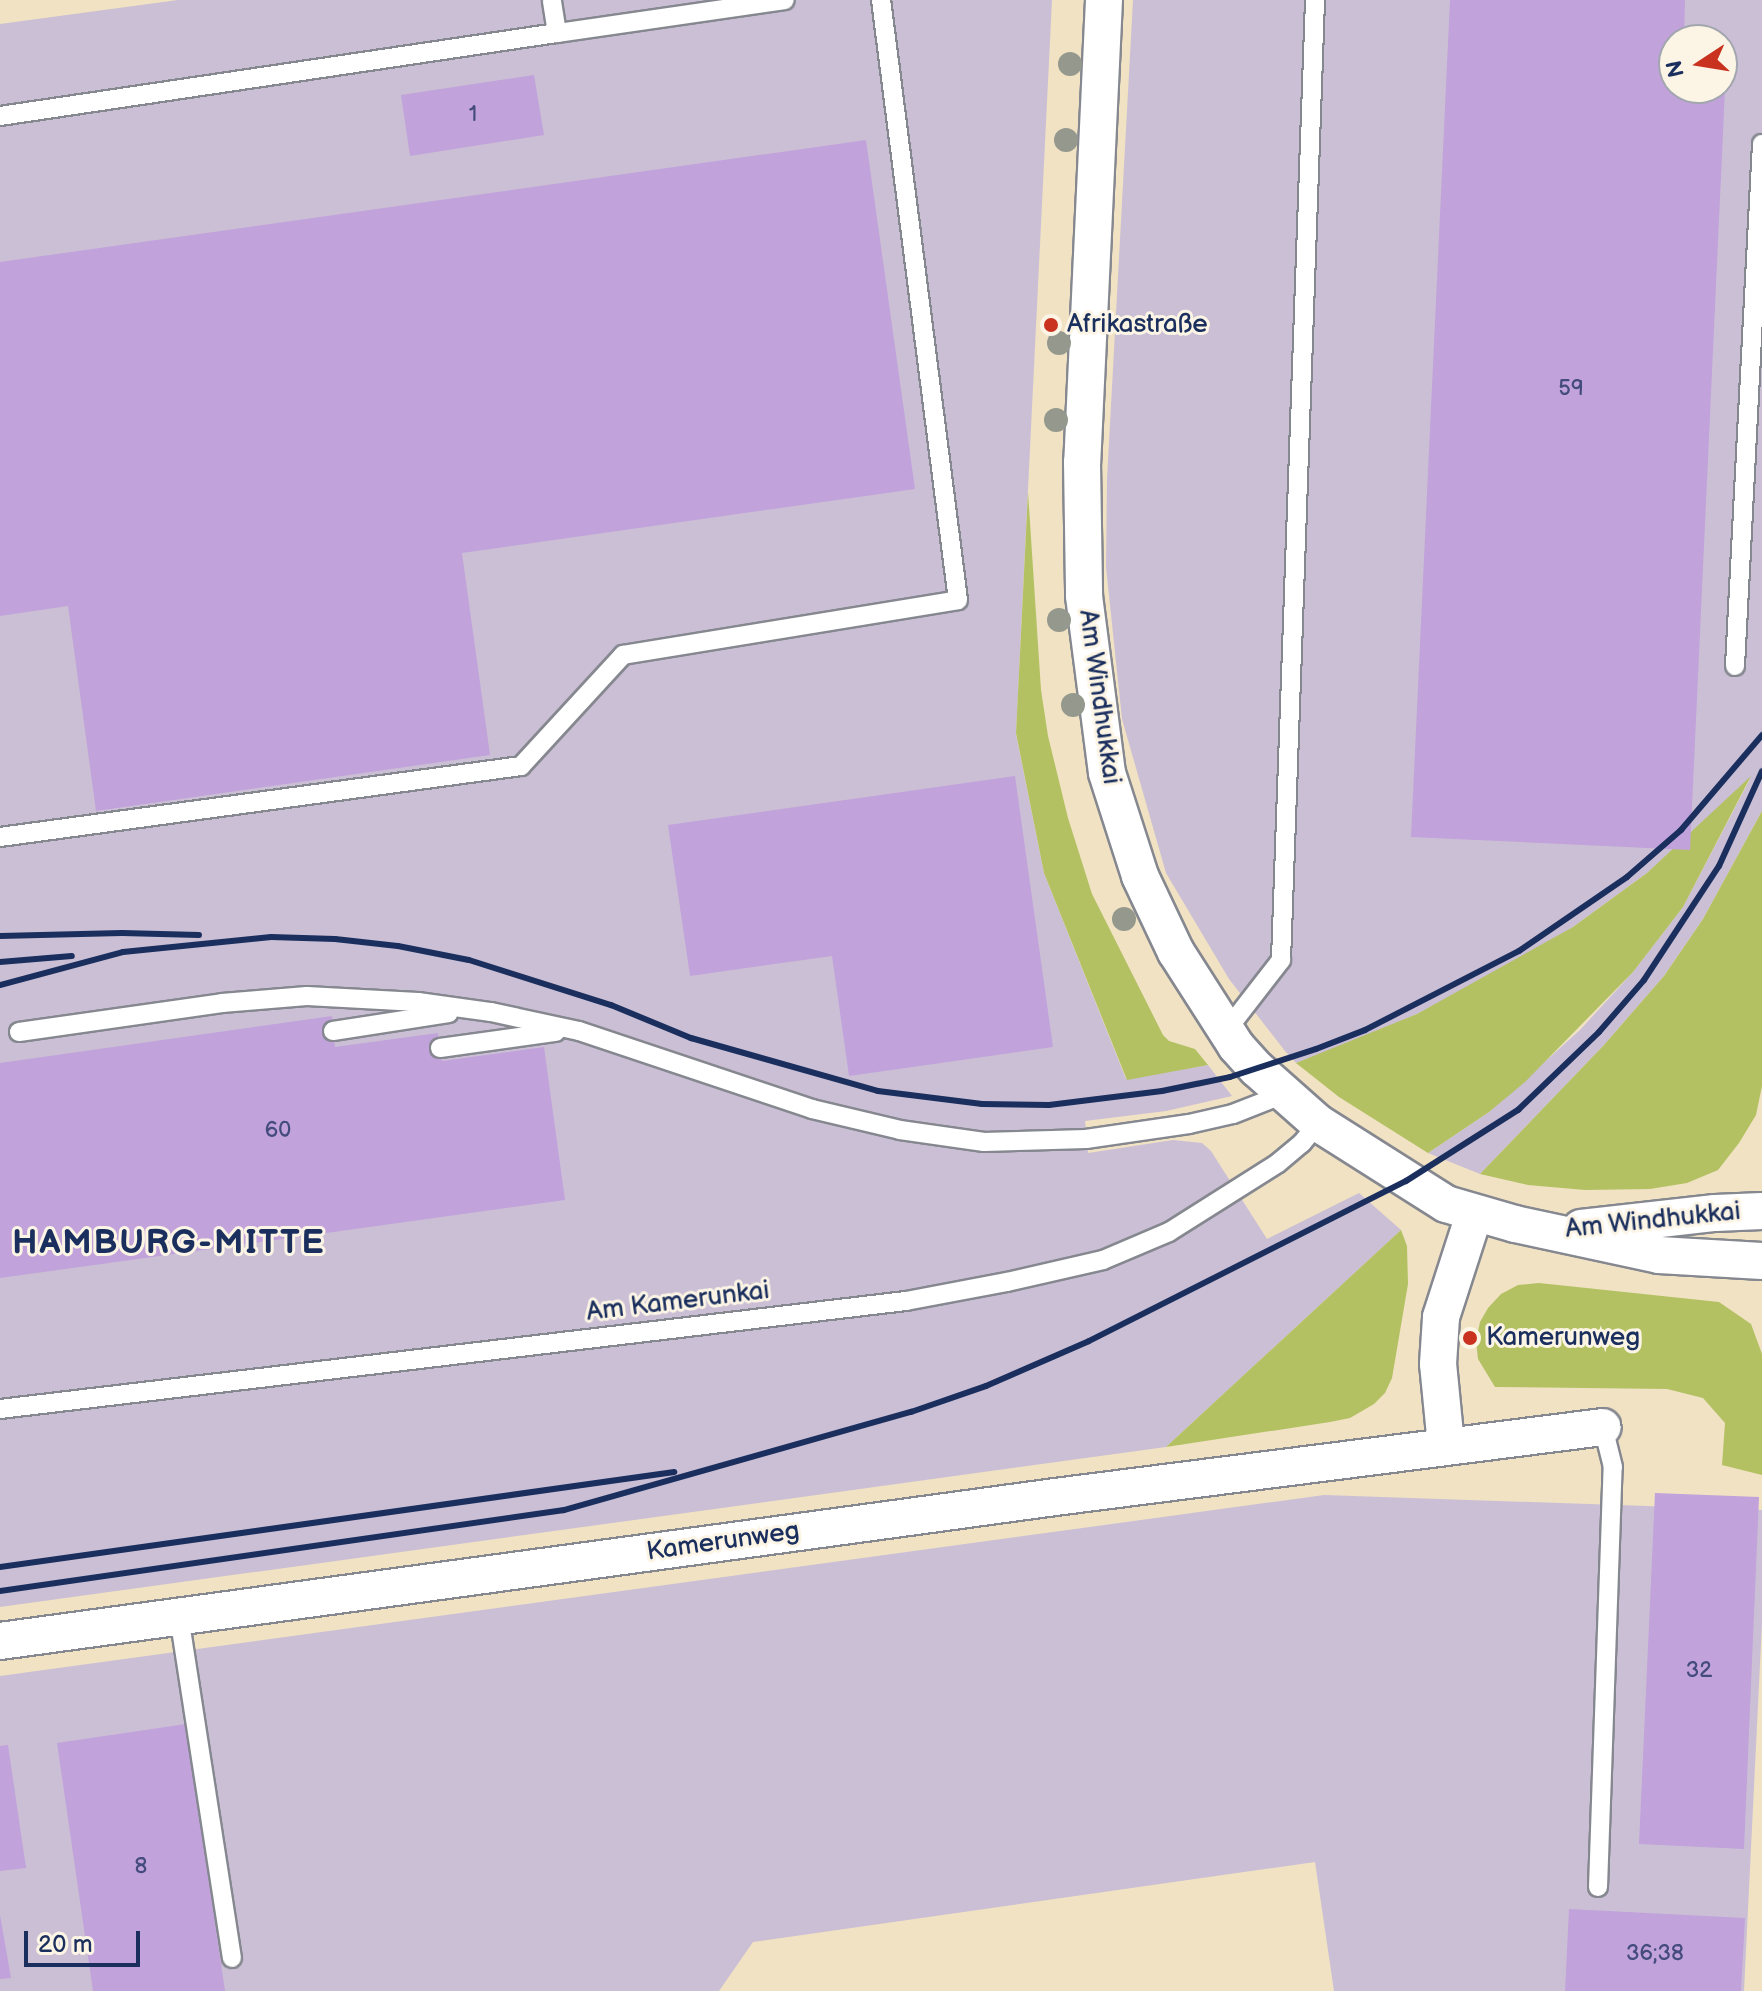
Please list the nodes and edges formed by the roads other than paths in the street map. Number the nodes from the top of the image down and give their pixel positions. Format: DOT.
graph roads {
  1 [pos="552,0"];
  2 [pos="785,0"];
  3 [pos="881,0"];
  4 [pos="1104,0"];
  5 [pos="1315,0"];
  6 [pos="557,33"];
  7 [pos="0,116"];
  8 [pos="1762,144"];
  9 [pos="1735,666"];
  10 [pos="0,837"];
  11 [pos="491,1012"];
  12 [pos="333,1031"];
  13 [pos="579,1031"];
  14 [pos="1226,1031"];
  15 [pos="19,1032"];
  16 [pos="440,1048"];
  17 [pos="1284,1094"];
  18 [pos="1318,1123"];
  19 [pos="1762,1211"];
  20 [pos="1474,1215"];
  21 [pos="1545,1231"];
  22 [pos="1762,1261"];
  23 [pos="0,1409"];
  24 [pos="1603,1427"];
  25 [pos="1446,1445"];
  26 [pos="179,1616"];
  27 [pos="0,1641"];
  28 [pos="1598,1887"];
  29 [pos="232,1958"];
  1 -- 6 [label="lane"];
  2 -- 6 [label="lane"];
  3 -- 10 [label="lane"];
  4 -- 14 [label="street, Am Windhukkai"];
  5 -- 14 [label="lane"];
  6 -- 7 [label="lane"];
  8 -- 9 [label="lane"];
  11 -- 12 [label="lane"];
  11 -- 13 [label="lane"];
  11 -- 15 [label="lane"];
  13 -- 16 [label="lane"];
  13 -- 17 [label="lane"];
  14 -- 17 [label="street, Am Windhukkai"];
  17 -- 18 [label="street, Am Windhukkai"];
  18 -- 20 [label="street, Am Windhukkai"];
  18 -- 23 [label="lane, Am Kamerunkai"];
  19 -- 21 [label="street, Am Windhukkai"];
  20 -- 21 [label="street, Am Windhukkai"];
  20 -- 25 [label="street"];
  21 -- 22 [label="street, Am Windhukkai"];
  24 -- 25 [label="street, Kamerunweg"];
  24 -- 28 [label="lane"];
  25 -- 26 [label="street, Kamerunweg"];
  26 -- 27 [label="street, Kamerunweg"];
  26 -- 29 [label="lane"];
}
